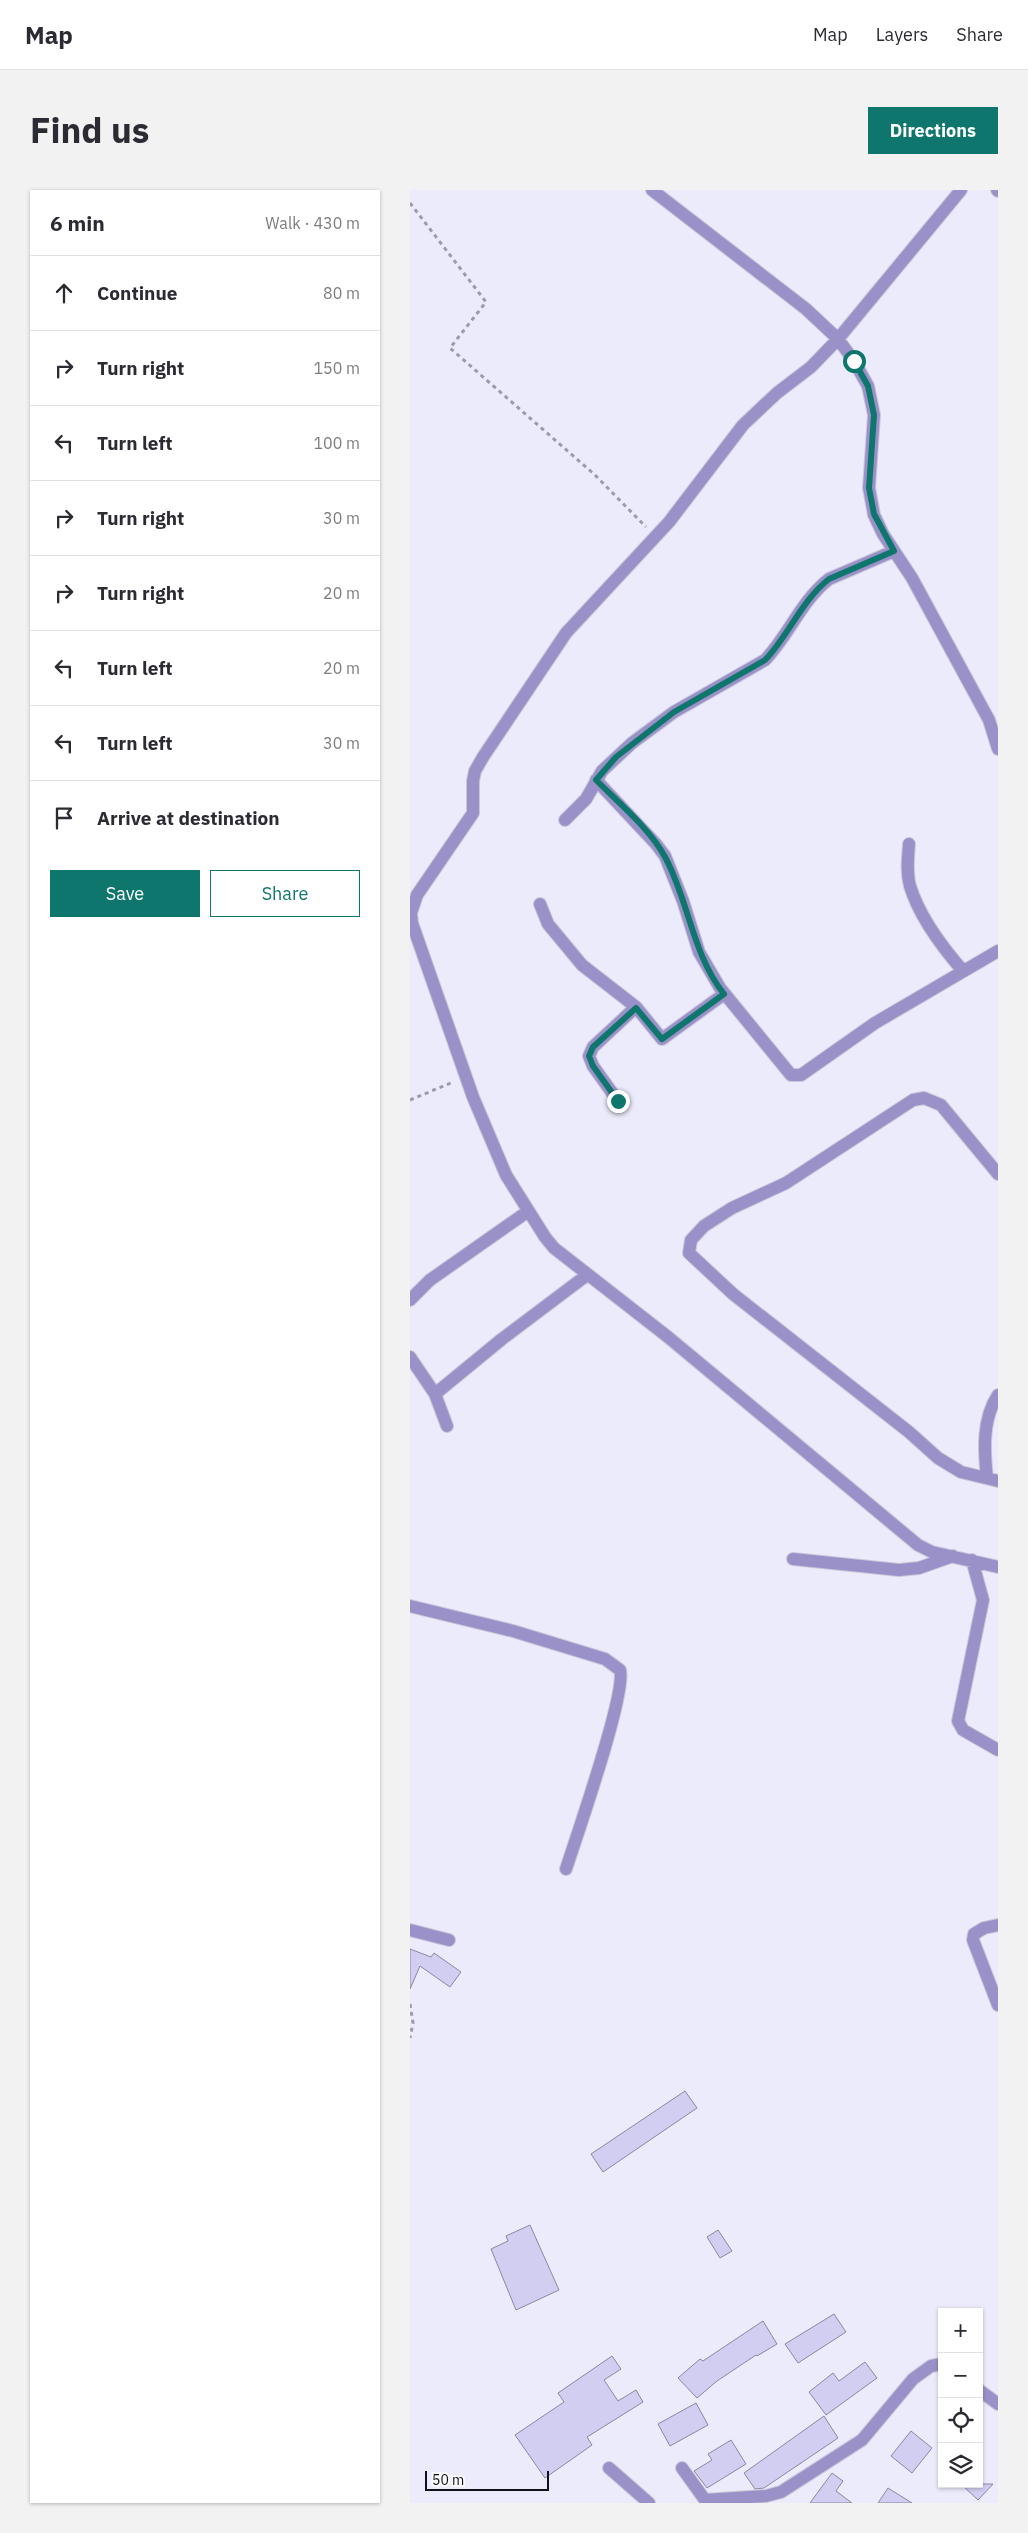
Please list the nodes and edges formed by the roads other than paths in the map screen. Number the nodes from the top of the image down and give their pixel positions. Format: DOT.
graph roads {
  1 [pos="652,190"];
  2 [pos="961,190"];
  3 [pos="838,340"];
  4 [pos="894,551"];
  5 [pos="998,748"];
  6 [pos="596,780"];
  7 [pos="565,820"];
  8 [pos="909,844"];
  9 [pos="540,904"];
  10 [pos="998,951"];
  11 [pos="963,970"];
  12 [pos="724,994"];
  13 [pos="636,1008"];
  14 [pos="618,1101"];
  15 [pos="998,1174"];
  16 [pos="527,1212"];
  17 [pos="587,1275"];
  18 [pos="410,1300"];
  19 [pos="410,1357"];
  20 [pos="435,1394"];
  21 [pos="998,1396"];
  22 [pos="447,1426"];
  23 [pos="993,1480"];
  24 [pos="953,1556"];
  25 [pos="793,1559"];
  26 [pos="972,1560"];
  27 [pos="998,1567"];
  28 [pos="410,1606"];
  29 [pos="998,1750"];
  30 [pos="566,1869"];
  31 [pos="998,1925"];
  32 [pos="410,1930"];
  33 [pos="450,1940"];
  34 [pos="998,2005"];
  35 [pos="938,2365"];
  36 [pos="983,2393"];
  37 [pos="998,2404"];
  38 [pos="609,2468"];
  39 [pos="682,2468"];
  40 [pos="649,2503"];
  1 -- 3 [label="street"];
  2 -- 3 [label="street"];
  3 -- 4 [label="street"];
  3 -- 16 [label="street"];
  4 -- 5 [label="street"];
  4 -- 6 [label="street"];
  6 -- 7 [label="street"];
  6 -- 12 [label="street"];
  8 -- 11 [label="street"];
  9 -- 13 [label="street"];
  10 -- 11 [label="street"];
  11 -- 12 [label="street"];
  12 -- 13 [label="street"];
  13 -- 14 [label="street"];
  15 -- 23 [label="street"];
  16 -- 17 [label="street"];
  16 -- 18 [label="street"];
  17 -- 20 [label="street"];
  17 -- 24 [label="street"];
  19 -- 20 [label="street"];
  20 -- 22 [label="street"];
  21 -- 23 [label="street"];
  24 -- 25 [label="street"];
  24 -- 26 [label="street"];
  26 -- 27 [label="street"];
  26 -- 29 [label="street"];
  28 -- 30 [label="street"];
  31 -- 34 [label="street"];
  32 -- 33 [label="street"];
  35 -- 39 [label="street"];
  36 -- 37 [label="street"];
  38 -- 40 [label="street"];
}
